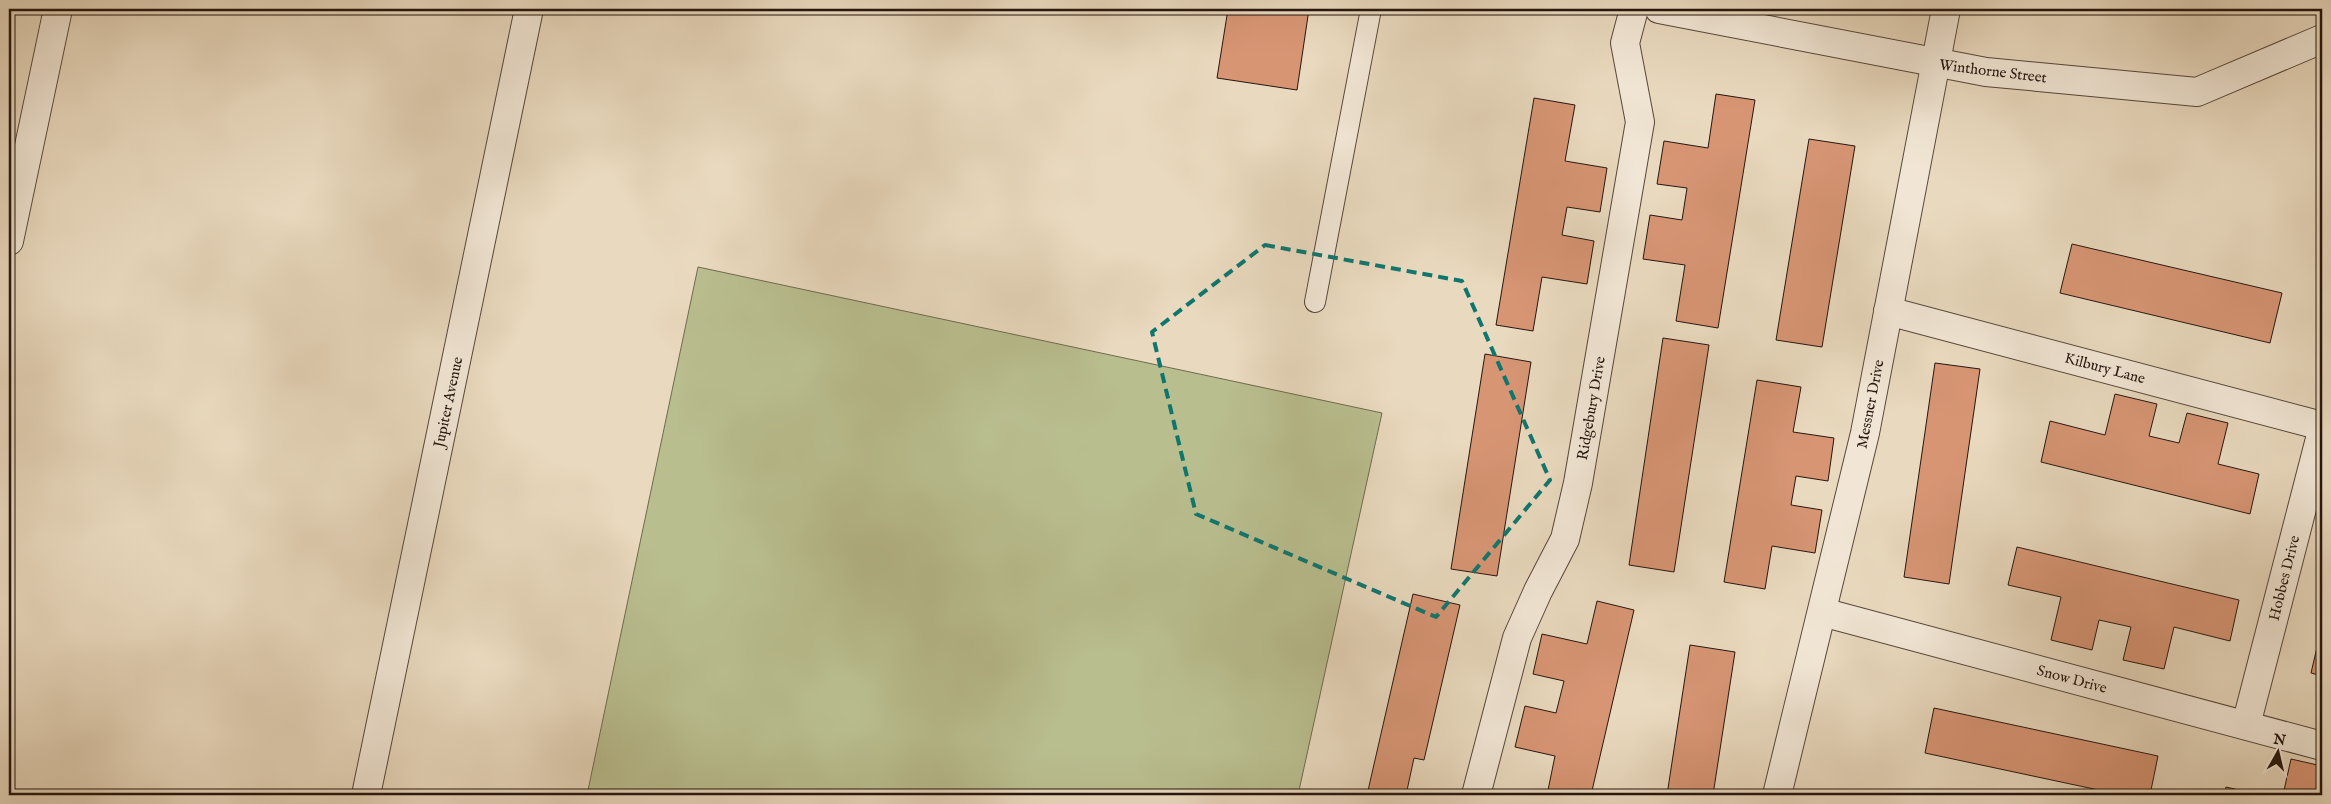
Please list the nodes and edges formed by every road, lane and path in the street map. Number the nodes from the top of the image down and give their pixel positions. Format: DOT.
graph roads {
  1 [pos="58,9"];
  2 [pos="529,9"];
  3 [pos="1371,9"];
  4 [pos="1634,9"];
  5 [pos="1659,9"];
  6 [pos="1946,9"];
  7 [pos="2322,40"];
  8 [pos="1935,63"];
  9 [pos="12,213"];
  10 [pos="9,241"];
  11 [pos="1316,302"];
  12 [pos="1888,311"];
  13 [pos="2322,426"];
  14 [pos="2322,430"];
  15 [pos="1822,612"];
  16 [pos="2246,725"];
  17 [pos="2322,746"];
  18 [pos="366,795"];
  19 [pos="1476,795"];
  20 [pos="1777,795"];
  1 -- 9 [label="street"];
  2 -- 18 [label="street, Jupiter Avenue"];
  3 -- 11 [label="lane"];
  4 -- 19 [label="street, Ridgebury Drive"];
  5 -- 8 [label="street, Winthorne Street"];
  6 -- 8 [label="street, Messner Drive"];
  7 -- 8 [label="street, Winthorne Street"];
  8 -- 12 [label="street, Messner Drive"];
  9 -- 10 [label="street"];
  12 -- 13 [label="street, Kilbury Lane"];
  12 -- 15 [label="street, Messner Drive"];
  14 -- 16 [label="street, Hobbes Drive"];
  15 -- 16 [label="street, Snow Drive"];
  15 -- 20 [label="street, Messner Drive"];
  16 -- 17 [label="street, Snow Drive"];
}
